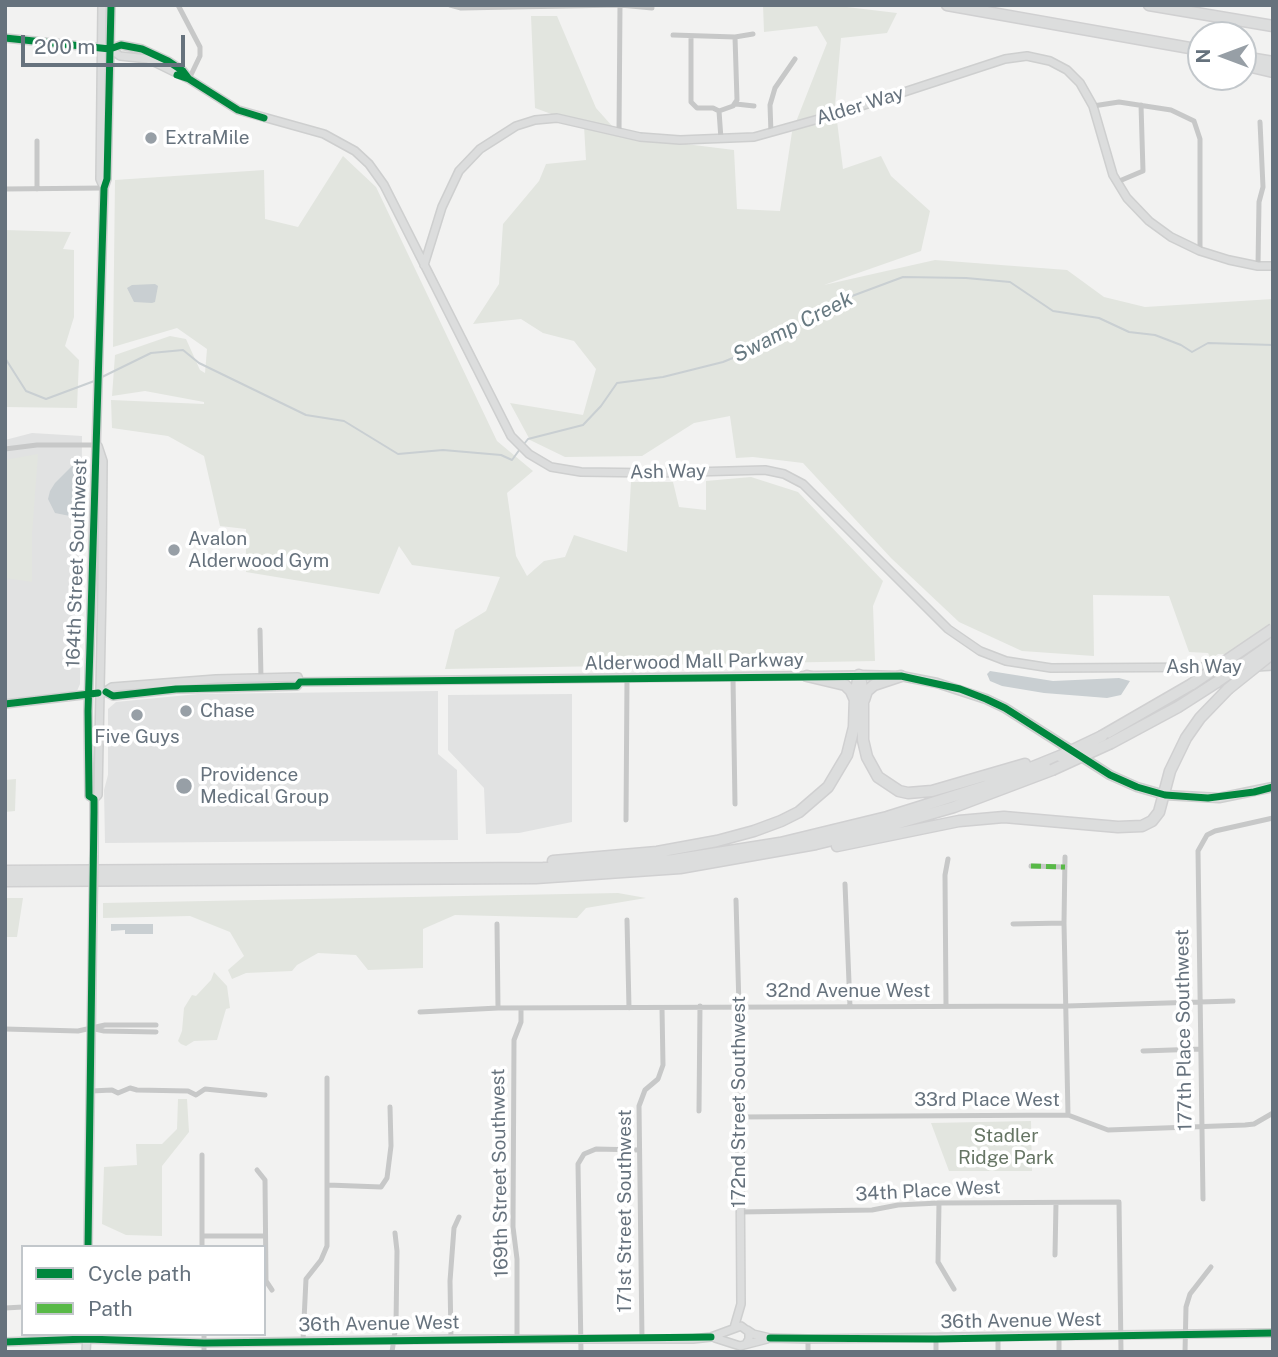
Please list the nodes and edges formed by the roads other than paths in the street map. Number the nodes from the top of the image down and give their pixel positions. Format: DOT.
graph roads {
  1 [pos="102,5"];
  2 [pos="111,5"];
  3 [pos="178,5"];
  4 [pos="450,5"];
  5 [pos="620,5"];
  6 [pos="947,5"];
  7 [pos="1149,5"];
  8 [pos="652,8"];
  9 [pos="1273,26"];
  10 [pos="753,34"];
  11 [pos="673,35"];
  12 [pos="691,36"];
  13 [pos="735,37"];
  14 [pos="5,38"];
  15 [pos="101,48"];
  16 [pos="110,49"];
  17 [pos="1187,49"];
  18 [pos="795,59"];
  19 [pos="189,79"];
  20 [pos="736,104"];
  21 [pos="754,106"];
  22 [pos="1093,106"];
  23 [pos="1141,106"];
  24 [pos="719,111"];
  25 [pos="1260,122"];
  26 [pos="619,132"];
  27 [pos="771,133"];
  28 [pos="721,139"];
  29 [pos="37,141"];
  30 [pos="1117,182"];
  31 [pos="104,188"];
  32 [pos="5,189"];
  33 [pos="37,189"];
  34 [pos="1200,251"];
  35 [pos="424,265"];
  36 [pos="1258,266"];
  37 [pos="1273,266"];
  38 [pos="98,445"];
  39 [pos="5,449"];
  40 [pos="1273,629"];
  41 [pos="260,630"];
  42 [pos="1273,643"];
  43 [pos="1273,653"];
  44 [pos="1273,666"];
  45 [pos="859,675"];
  46 [pos="807,676"];
  47 [pos="901,676"];
  48 [pos="261,678"];
  49 [pos="627,678"];
  50 [pos="733,678"];
  51 [pos="300,682"];
  52 [pos="102,693"];
  53 [pos="89,694"];
  54 [pos="859,702"];
  55 [pos="5,704"];
  56 [pos="1035,764"];
  57 [pos="1273,786"];
  58 [pos="1165,795"];
  59 [pos="93,799"];
  60 [pos="735,804"];
  61 [pos="1273,818"];
  62 [pos="626,820"];
  63 [pos="1065,857"];
  64 [pos="737,859"];
  65 [pos="948,859"];
  66 [pos="1031,866"];
  67 [pos="493,867"];
  68 [pos="1065,867"];
  69 [pos="5,872"];
  70 [pos="5,881"];
  71 [pos="845,884"];
  72 [pos="736,900"];
  73 [pos="627,920"];
  74 [pos="1064,923"];
  75 [pos="497,924"];
  76 [pos="1013,924"];
  77 [pos="1233,1001"];
  78 [pos="1199,1002"];
  79 [pos="699,1006"];
  80 [pos="946,1006"];
  81 [pos="1067,1006"];
  82 [pos="739,1007"];
  83 [pos="850,1007"];
  84 [pos="498,1008"];
  85 [pos="521,1008"];
  86 [pos="629,1008"];
  87 [pos="662,1008"];
  88 [pos="420,1012"];
  89 [pos="92,1028"];
  90 [pos="5,1029"];
  91 [pos="156,1029"];
  92 [pos="1200,1049"];
  93 [pos="1143,1051"];
  94 [pos="327,1078"];
  95 [pos="91,1091"];
  96 [pos="265,1095"];
  97 [pos="390,1107"];
  98 [pos="699,1111"];
  99 [pos="1273,1113"];
  100 [pos="1068,1115"];
  101 [pos="739,1117"];
  102 [pos="1202,1127"];
  103 [pos="639,1150"];
  104 [pos="202,1155"];
  105 [pos="257,1170"];
  106 [pos="328,1185"];
  107 [pos="1203,1199"];
  108 [pos="939,1203"];
  109 [pos="1056,1203"];
  110 [pos="739,1212"];
  111 [pos="460,1217"];
  112 [pos="395,1233"];
  113 [pos="202,1236"];
  114 [pos="265,1236"];
  115 [pos="88,1245"];
  116 [pos="202,1245"];
  117 [pos="265,1245"];
  118 [pos="1055,1255"];
  119 [pos="1210,1267"];
  120 [pos="266,1280"];
  121 [pos="954,1289"];
  122 [pos="272,1290"];
  123 [pos="741,1304"];
  124 [pos="733,1329"];
  125 [pos="747,1330"];
  126 [pos="1185,1333"];
  127 [pos="1273,1333"];
  128 [pos="1121,1335"];
  129 [pos="1059,1336"];
  130 [pos="87,1337"];
  131 [pos="711,1337"];
  132 [pos="149,1338"];
  133 [pos="204,1338"];
  134 [pos="770,1338"];
  135 [pos="998,1338"];
  136 [pos="451,1339"];
  137 [pos="517,1339"];
  138 [pos="581,1339"];
  139 [pos="642,1339"];
  140 [pos="808,1339"];
  141 [pos="936,1339"];
  142 [pos="392,1340"];
  143 [pos="303,1341"];
  144 [pos="5,1342"];
  145 [pos="733,1346"];
  146 [pos="744,1347"];
  147 [pos="86,1352"];
  148 [pos="204,1352"];
  149 [pos="393,1352"];
  150 [pos="581,1352"];
  151 [pos="808,1352"];
  152 [pos="936,1352"];
  153 [pos="998,1352"];
  154 [pos="1059,1352"];
  155 [pos="1121,1352"];
  156 [pos="1185,1352"];
  1 -- 15 [label="main road, 164th Street Southwest"];
  2 -- 16 [label="main road, 164th Street Southwest"];
  3 -- 19 [label="street"];
  4 -- 5 [label="street"];
  5 -- 8 [label="street"];
  5 -- 26 [label="street"];
  6 -- 17 [label="highway"];
  7 -- 9 [label="highway"];
  10 -- 13 [label="street"];
  11 -- 12 [label="street"];
  12 -- 13 [label="street"];
  12 -- 24 [label="street"];
  13 -- 20 [label="street"];
  14 -- 15 [label="main road, Ash Way"];
  15 -- 16 [label="main road, Ash Way"];
  15 -- 31 [label="main road, 164th Street Southwest"];
  16 -- 19 [label="main road, Ash Way"];
  16 -- 31 [label="main road, 164th Street Southwest"];
  18 -- 27 [label="street"];
  19 -- 35 [label="main road, Ash Way"];
  20 -- 21 [label="street"];
  20 -- 24 [label="street"];
  22 -- 23 [label="street"];
  22 -- 27 [label="main road, Alder Way"];
  22 -- 30 [label="main road, Alder Way"];
  23 -- 30 [label="street"];
  23 -- 34 [label="street"];
  24 -- 28 [label="street"];
  25 -- 36 [label="street"];
  26 -- 28 [label="main road, Alder Way"];
  26 -- 35 [label="main road, Alder Way"];
  27 -- 28 [label="main road, Alder Way"];
  29 -- 33 [label="street"];
  30 -- 34 [label="main road, Alder Way"];
  31 -- 33 [label="street"];
  31 -- 38 [label="main road, 164th Street Southwest"];
  32 -- 33 [label="street"];
  34 -- 36 [label="main road, Alder Way"];
  35 -- 44 [label="main road, Ash Way"];
  36 -- 37 [label="main road, Alder Way"];
  38 -- 39 [label="street"];
  38 -- 52 [label="main road, 164th Street Southwest"];
  38 -- 53 [label="main road, 164th Street Southwest"];
  40 -- 56 [label="highway, bridge"];
  41 -- 48 [label="street"];
  42 -- 64 [label="highway, bridge"];
  43 -- 58 [label="highway, bridge"];
  45 -- 46 [label="main road, Alderwood Mall Parkway"];
  45 -- 47 [label="main road, Alderwood Mall Parkway"];
  45 -- 54 [label="highway"];
  46 -- 50 [label="main road, Alderwood Mall Parkway"];
  46 -- 54 [label="highway"];
  47 -- 54 [label="highway"];
  47 -- 58 [label="main road, Alderwood Mall Parkway"];
  48 -- 51 [label="main road, Alderwood Mall Parkway"];
  48 -- 52 [label="main road, Alderwood Mall Parkway"];
  49 -- 50 [label="main road, Alderwood Mall Parkway"];
  49 -- 51 [label="main road, Alderwood Mall Parkway"];
  49 -- 62 [label="street"];
  50 -- 60 [label="street"];
  51 -- 52 [label="main road, Alderwood Mall Parkway"];
  52 -- 53 [label="main road, Alderwood Mall Parkway"];
  52 -- 59 [label="main road, 164th Street Southwest"];
  53 -- 55 [label="main road, Alderwood Mall Parkway"];
  53 -- 59 [label="main road, 164th Street Southwest"];
  54 -- 56 [label="highway"];
  54 -- 67 [label="highway"];
  56 -- 67 [label="highway"];
  57 -- 58 [label="main road, Alderwood Mall Parkway"];
  58 -- 64 [label="highway"];
  59 -- 89 [label="main road, 164th Street Southwest, bridge"];
  61 -- 78 [label="street, 177th Place Southwest"];
  63 -- 68 [label="street"];
  64 -- 70 [label="highway"];
  65 -- 80 [label="street"];
  66 -- 68 [label="street"];
  67 -- 69 [label="highway"];
  68 -- 74 [label="street"];
  71 -- 83 [label="street"];
  72 -- 82 [label="street, 172nd Street Southwest"];
  73 -- 86 [label="street"];
  74 -- 76 [label="street"];
  74 -- 81 [label="street"];
  75 -- 84 [label="street"];
  77 -- 78 [label="street, 32nd Avenue West"];
  78 -- 81 [label="street, 32nd Avenue West"];
  78 -- 92 [label="street, 177th Place Southwest"];
  79 -- 82 [label="street, 32nd Avenue West"];
  79 -- 87 [label="street, 32nd Avenue West"];
  79 -- 98 [label="street"];
  80 -- 81 [label="street, 32nd Avenue West"];
  80 -- 83 [label="street, 32nd Avenue West"];
  81 -- 100 [label="street"];
  82 -- 83 [label="street, 32nd Avenue West"];
  82 -- 101 [label="main road, 172nd Street Southwest"];
  84 -- 85 [label="street, 32nd Avenue West"];
  84 -- 88 [label="street, 32nd Avenue West"];
  85 -- 86 [label="street, 32nd Avenue West"];
  85 -- 137 [label="street, 169th Street Southwest"];
  86 -- 87 [label="street, 32nd Avenue West"];
  87 -- 103 [label="street, 171st Street Southwest"];
  89 -- 90 [label="street"];
  89 -- 91 [label="street"];
  89 -- 95 [label="main road, 164th Street Southwest"];
  92 -- 93 [label="street"];
  92 -- 102 [label="street, 177th Place Southwest"];
  94 -- 106 [label="street"];
  95 -- 96 [label="street"];
  95 -- 115 [label="main road, 164th Street Southwest"];
  97 -- 106 [label="street"];
  99 -- 102 [label="street, 33rd Place West"];
  100 -- 101 [label="street, 33rd Place West"];
  100 -- 102 [label="street, 33rd Place West"];
  101 -- 110 [label="main road, 172nd Street Southwest"];
  102 -- 107 [label="street, 177th Place Southwest"];
  103 -- 138 [label="street"];
  103 -- 139 [label="street, 171st Street Southwest"];
  104 -- 113 [label="street"];
  105 -- 114 [label="street"];
  106 -- 143 [label="street"];
  108 -- 109 [label="street, 34th Place West"];
  108 -- 110 [label="street, 34th Place West"];
  108 -- 121 [label="street"];
  109 -- 118 [label="street"];
  109 -- 128 [label="street, 34th Place West"];
  110 -- 123 [label="main road, 172nd Street Southwest"];
  111 -- 136 [label="street"];
  112 -- 142 [label="street"];
  113 -- 114 [label="street"];
  113 -- 116 [label="street"];
  114 -- 117 [label="street"];
  119 -- 126 [label="street"];
  120 -- 122 [label="street"];
  123 -- 124 [label="main road, 172nd Street Southwest"];
  123 -- 125 [label="main road, 172nd Street Southwest"];
  124 -- 125 [label="main road"];
  124 -- 131 [label="main road, 36th Avenue West"];
  124 -- 145 [label="main road"];
  125 -- 134 [label="main road, 36th Avenue West"];
  125 -- 146 [label="main road"];
  126 -- 127 [label="main road, 36th Avenue West"];
  126 -- 128 [label="main road, 36th Avenue West"];
  126 -- 156 [label="street"];
  128 -- 129 [label="main road, 36th Avenue West"];
  128 -- 155 [label="street"];
  129 -- 135 [label="main road, 36th Avenue West"];
  129 -- 154 [label="street"];
  130 -- 132 [label="main road, 36th Avenue West"];
  130 -- 144 [label="main road, 36th Avenue West"];
  130 -- 147 [label="main road"];
  131 -- 139 [label="main road, 36th Avenue West"];
  131 -- 145 [label="main road, 36th Avenue West"];
  132 -- 133 [label="main road, 36th Avenue West"];
  133 -- 143 [label="main road, 36th Avenue West"];
  133 -- 148 [label="street"];
  134 -- 140 [label="main road, 36th Avenue West"];
  134 -- 146 [label="main road, 36th Avenue West"];
  135 -- 141 [label="main road, 36th Avenue West"];
  135 -- 153 [label="street"];
  136 -- 137 [label="main road, 36th Avenue West"];
  136 -- 142 [label="main road, 36th Avenue West"];
  137 -- 138 [label="main road, 36th Avenue West"];
  138 -- 139 [label="main road, 36th Avenue West"];
  138 -- 150 [label="street"];
  140 -- 141 [label="main road, 36th Avenue West"];
  140 -- 151 [label="street"];
  141 -- 152 [label="street"];
  142 -- 143 [label="main road, 36th Avenue West"];
  142 -- 149 [label="street"];
  145 -- 146 [label="main road"];
}
